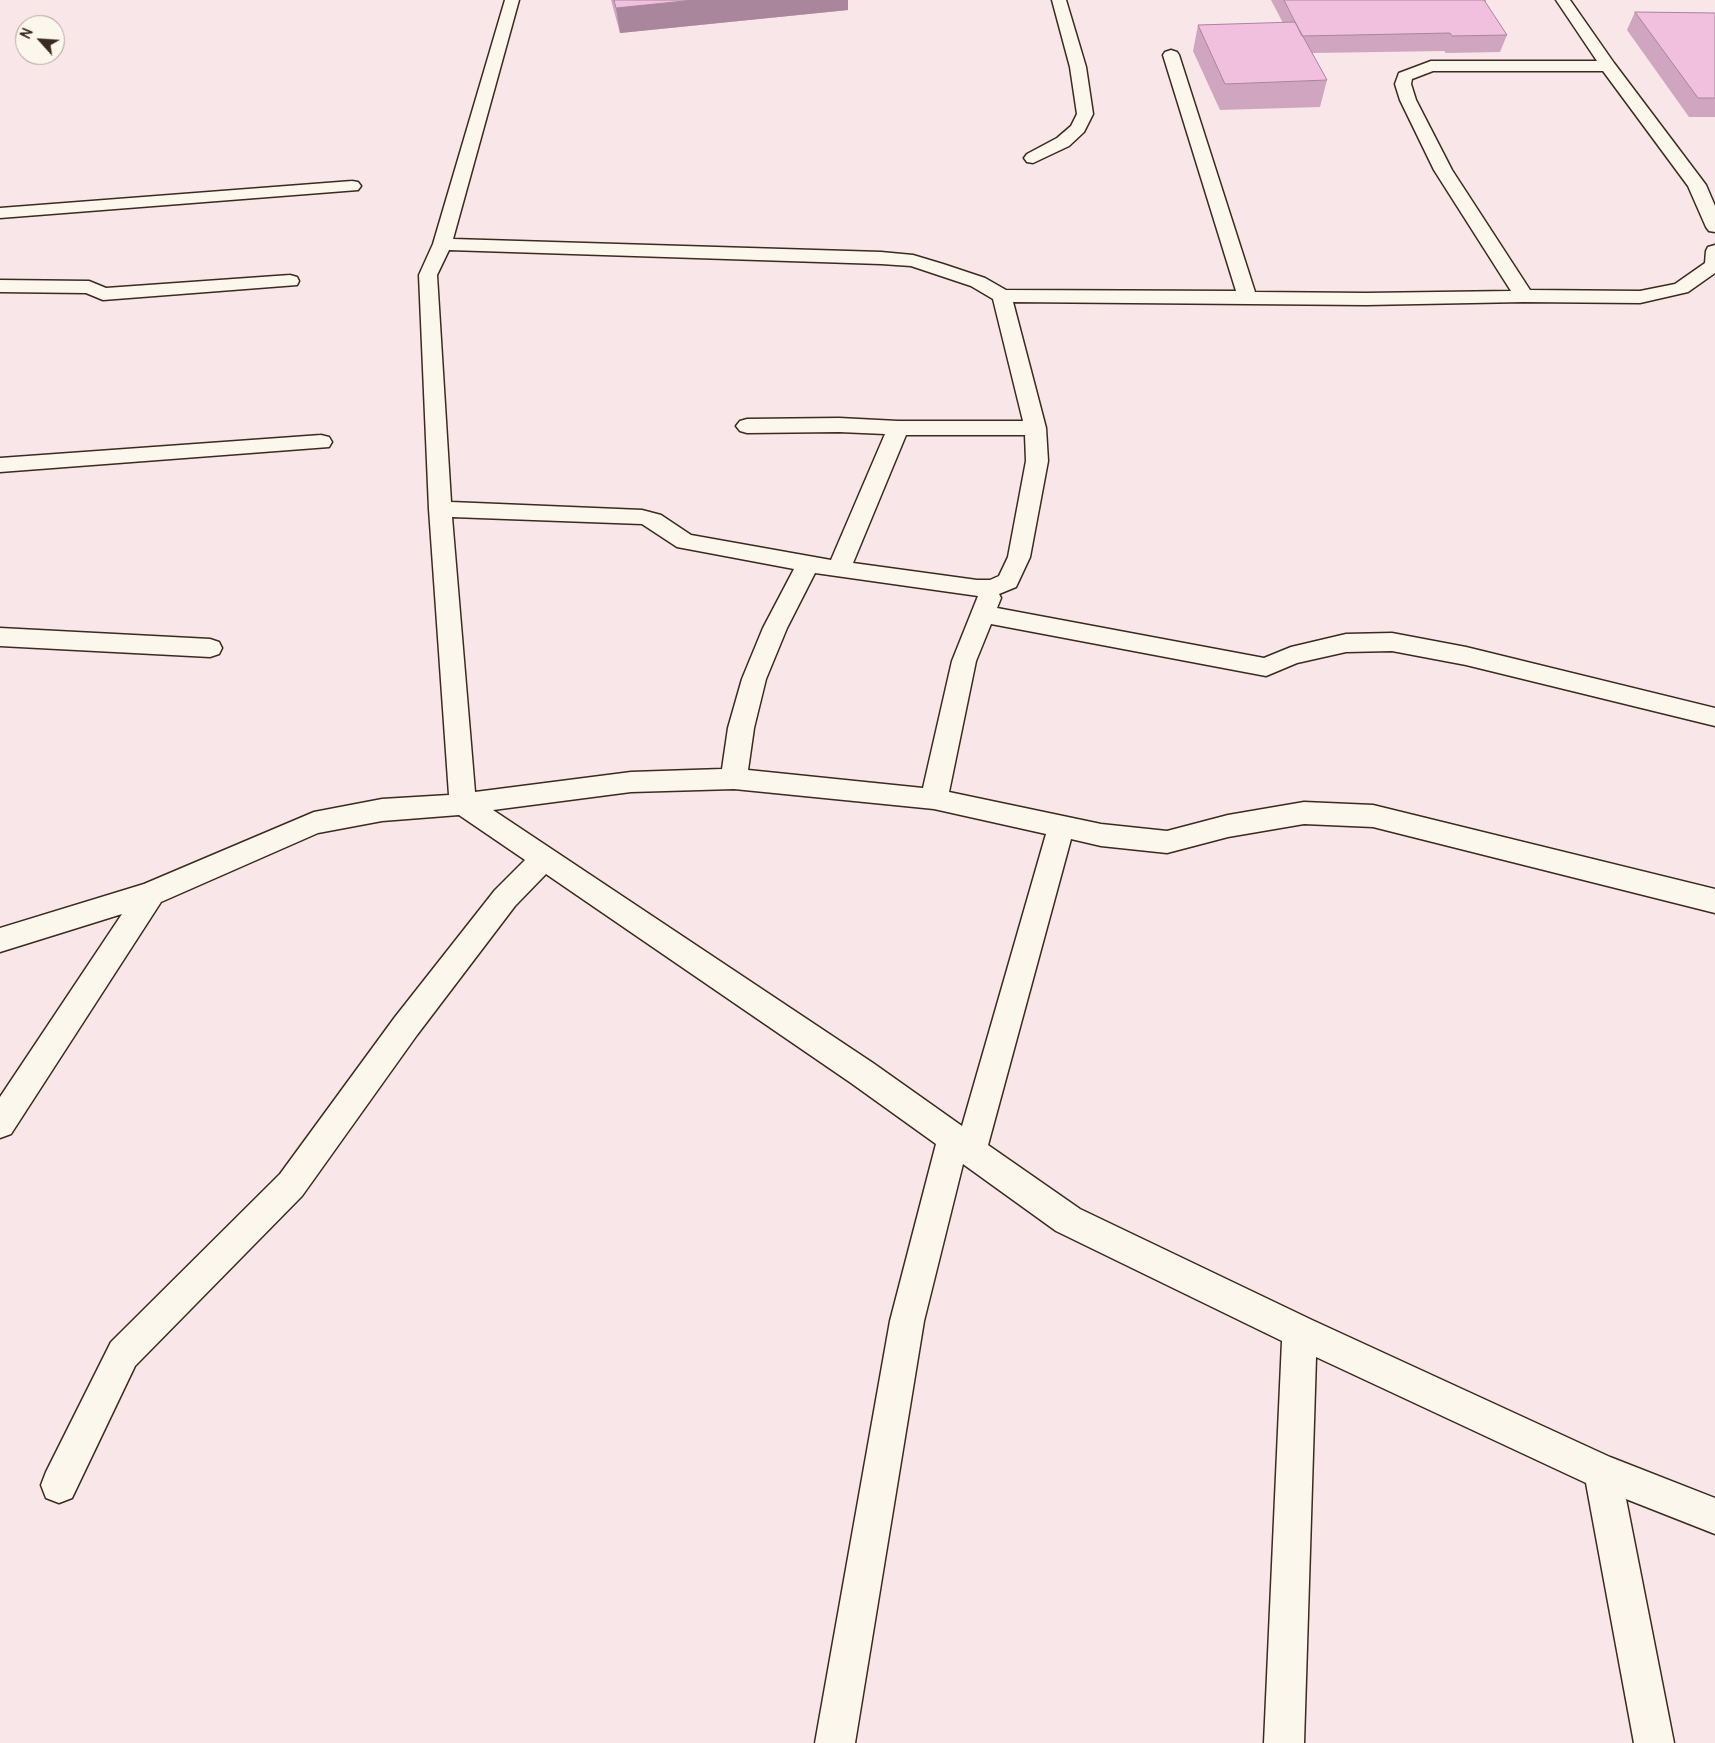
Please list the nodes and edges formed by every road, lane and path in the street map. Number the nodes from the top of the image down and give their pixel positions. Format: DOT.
graph roads {
  1 [pos="512,0"];
  2 [pos="1059,0"];
  3 [pos="1563,0"];
  4 [pos="1172,55"];
  5 [pos="1608,66"];
  6 [pos="1033,158"];
  7 [pos="352,186"];
  8 [pos="0,213"];
  9 [pos="1715,227"];
  10 [pos="442,244"];
  11 [pos="1715,251"];
  12 [pos="290,281"];
  13 [pos="0,286"];
  14 [pos="1002,296"];
  15 [pos="1524,296"];
  16 [pos="1247,297"];
  17 [pos="747,426"];
  18 [pos="898,428"];
  19 [pos="1035,428"];
  20 [pos="321,442"];
  21 [pos="0,465"];
  22 [pos="440,509"];
  23 [pos="809,563"];
  24 [pos="839,569"];
  25 [pos="993,588"];
  26 [pos="982,614"];
  27 [pos="0,637"];
  28 [pos="210,648"];
  29 [pos="1715,717"];
  30 [pos="734,779"];
  31 [pos="934,799"];
  32 [pos="463,804"];
  33 [pos="1060,827"];
  34 [pos="544,858"];
  35 [pos="152,894"];
  36 [pos="1715,901"];
  37 [pos="0,940"];
  38 [pos="0,1124"];
  39 [pos="962,1144"];
  40 [pos="1300,1332"];
  41 [pos="1602,1472"];
  42 [pos="59,1485"];
  43 [pos="1715,1516"];
  44 [pos="835,1743"];
  45 [pos="1284,1743"];
  46 [pos="1654,1743"];
  1 -- 10 [label="street"];
  2 -- 6 [label="street"];
  3 -- 5 [label="street"];
  4 -- 16 [label="street"];
  5 -- 9 [label="street"];
  5 -- 15 [label="street"];
  7 -- 8 [label="street"];
  10 -- 14 [label="street"];
  10 -- 22 [label="street"];
  11 -- 15 [label="street"];
  12 -- 13 [label="street"];
  14 -- 16 [label="street"];
  14 -- 19 [label="street"];
  15 -- 16 [label="street"];
  17 -- 18 [label="street"];
  18 -- 19 [label="street"];
  18 -- 24 [label="street"];
  19 -- 25 [label="street"];
  20 -- 21 [label="street"];
  22 -- 23 [label="street"];
  22 -- 32 [label="street"];
  23 -- 24 [label="street"];
  23 -- 30 [label="street"];
  24 -- 25 [label="street"];
  25 -- 26 [label="street"];
  26 -- 29 [label="street"];
  26 -- 31 [label="street"];
  27 -- 28 [label="street"];
  30 -- 31 [label="street"];
  30 -- 32 [label="street"];
  31 -- 33 [label="street"];
  32 -- 34 [label="street"];
  32 -- 35 [label="street"];
  33 -- 36 [label="street"];
  33 -- 39 [label="street"];
  34 -- 39 [label="street"];
  34 -- 42 [label="street"];
  35 -- 37 [label="street"];
  35 -- 38 [label="street"];
  39 -- 40 [label="street"];
  39 -- 44 [label="street"];
  40 -- 41 [label="street"];
  40 -- 45 [label="street"];
  41 -- 43 [label="street"];
  41 -- 46 [label="street"];
}
